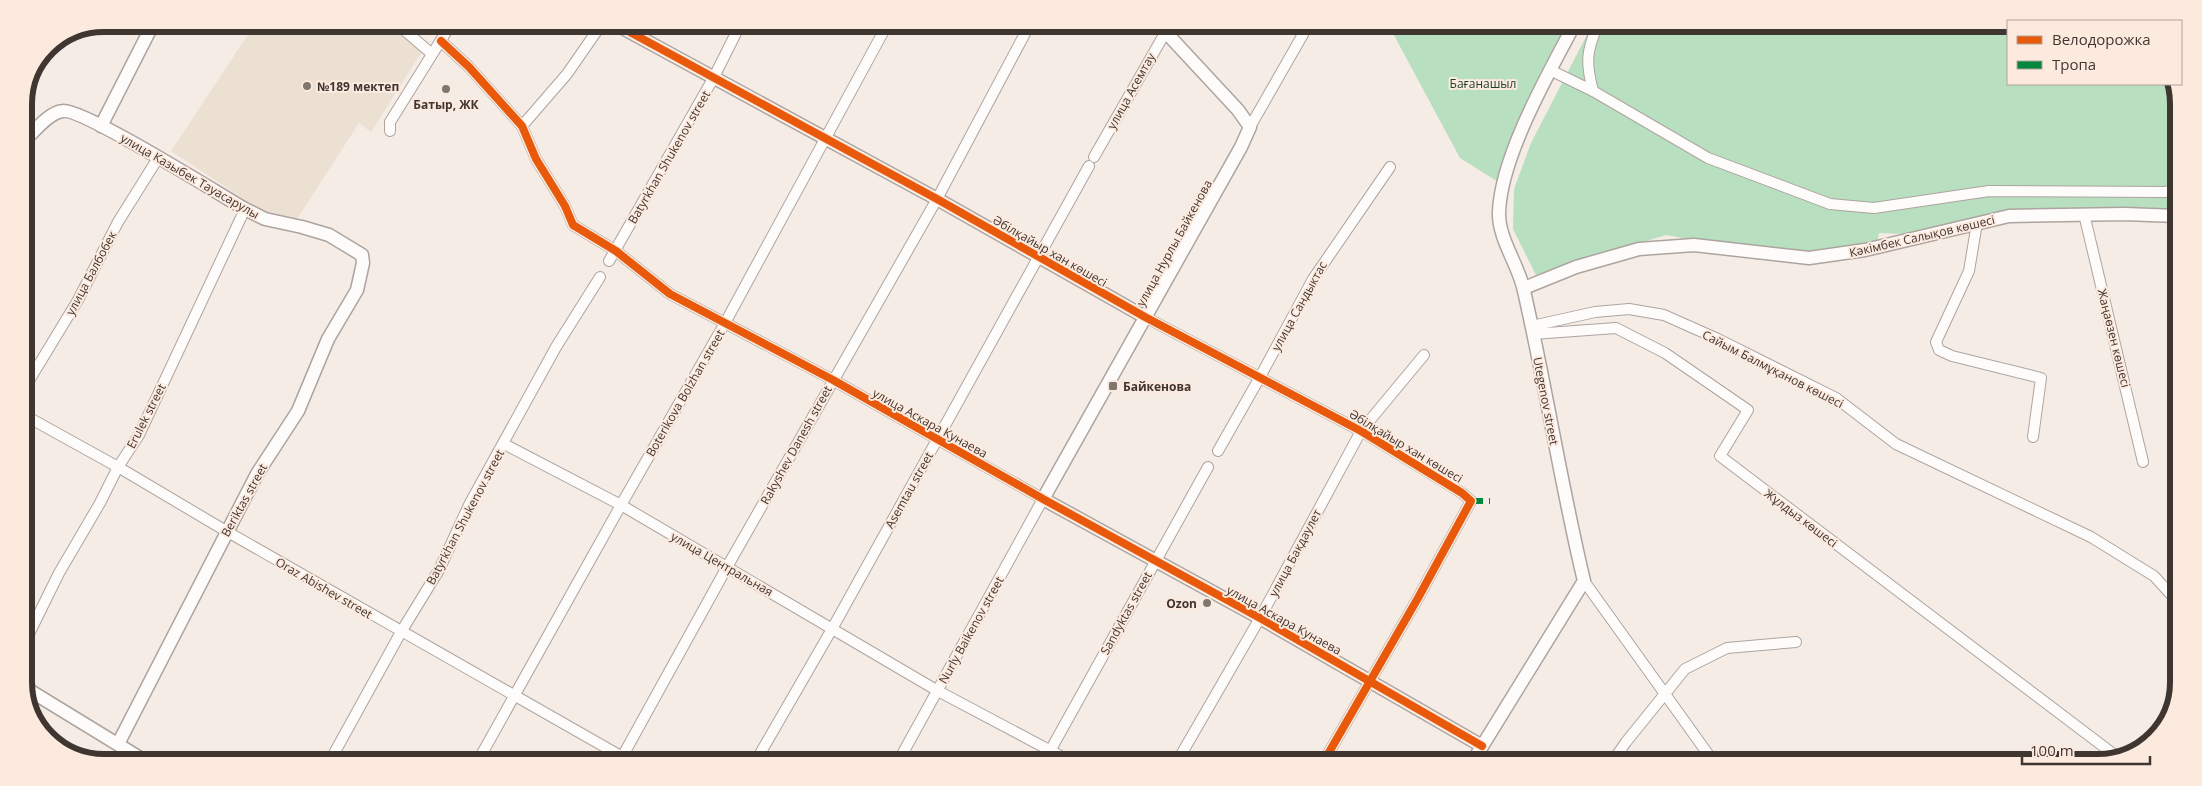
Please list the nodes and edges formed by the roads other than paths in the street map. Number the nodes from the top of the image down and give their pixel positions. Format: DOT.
graph roads {
  1 [pos="148,33"];
  2 [pos="408,33"];
  3 [pos="446,33"];
  4 [pos="595,33"];
  5 [pos="632,33"];
  6 [pos="736,33"];
  7 [pos="883,33"];
  8 [pos="1025,33"];
  9 [pos="1162,33"];
  10 [pos="1169,33"];
  11 [pos="1304,33"];
  12 [pos="1570,33"];
  13 [pos="1595,33"];
  14 [pos="441,41"];
  15 [pos="432,54"];
  16 [pos="1550,70"];
  17 [pos="714,77"];
  18 [pos="1593,91"];
  19 [pos="102,126"];
  20 [pos="522,126"];
  21 [pos="1250,127"];
  22 [pos="390,132"];
  23 [pos="33,133"];
  24 [pos="825,138"];
  25 [pos="158,158"];
  26 [pos="1092,161"];
  27 [pos="1390,167"];
  28 [pos="2169,191"];
  29 [pos="936,199"];
  30 [pos="245,209"];
  31 [pos="2084,214"];
  32 [pos="2169,216"];
  33 [pos="1977,223"];
  34 [pos="616,251"];
  35 [pos="362,254"];
  36 [pos="1038,258"];
  37 [pos="609,262"];
  38 [pos="600,276"];
  39 [pos="1524,288"];
  40 [pos="1145,318"];
  41 [pos="725,323"];
  42 [pos="1532,330"];
  43 [pos="1424,355"];
  44 [pos="33,374"];
  45 [pos="1260,377"];
  46 [pos="832,380"];
  47 [pos="33,420"];
  48 [pos="1361,431"];
  49 [pos="2034,437"];
  50 [pos="937,439"];
  51 [pos="504,444"];
  52 [pos="1218,451"];
  53 [pos="2144,462"];
  54 [pos="118,467"];
  55 [pos="1208,467"];
  56 [pos="1043,499"];
  57 [pos="621,505"];
  58 [pos="226,532"];
  59 [pos="1155,561"];
  60 [pos="727,567"];
  61 [pos="1584,581"];
  62 [pos="2170,593"];
  63 [pos="1260,618"];
  64 [pos="33,626"];
  65 [pos="832,629"];
  66 [pos="401,632"];
  67 [pos="1796,642"];
  68 [pos="1369,680"];
  69 [pos="938,691"];
  70 [pos="34,693"];
  71 [pos="514,695"];
  72 [pos="1665,695"];
  73 [pos="118,744"];
  74 [pos="1482,746"];
  75 [pos="2111,752"];
  76 [pos="134,754"];
  77 [pos="334,754"];
  78 [pos="482,754"];
  79 [pos="616,754"];
  80 [pos="625,754"];
  81 [pos="760,754"];
  82 [pos="902,754"];
  83 [pos="1046,754"];
  84 [pos="1049,754"];
  85 [pos="1181,754"];
  86 [pos="1328,754"];
  87 [pos="1477,754"];
  88 [pos="1618,754"];
  89 [pos="1708,754"];
  1 -- 19 [label="street"];
  2 -- 15 [label="street"];
  3 -- 14 [label="street"];
  4 -- 20 [label="street"];
  5 -- 17 [label="street, Әбілқайыр хан көшесі"];
  6 -- 17 [label="street, Batyrkhan Shukenov street"];
  7 -- 24 [label="street, Boterikova Bolzhan street"];
  8 -- 29 [label="street, Rakyshev Danesh street"];
  9 -- 26 [label="street, улица Асемтау"];
  10 -- 21 [label="street"];
  11 -- 21 [label="street, улица Нурлы Байкенова"];
  12 -- 16 [label="street, Utegenov street"];
  13 -- 18 [label="street"];
  14 -- 15 [label="street"];
  14 -- 20 [label="street, улица Аскара Кунаева"];
  15 -- 22 [label="street"];
  16 -- 18 [label="street"];
  16 -- 39 [label="street, Utegenov street"];
  17 -- 24 [label="street, Әбілқайыр хан көшесі"];
  17 -- 34 [label="street, Batyrkhan Shukenov street"];
  18 -- 28 [label="street"];
  19 -- 23 [label="street, улица Казыбек Тауасарулы"];
  19 -- 25 [label="street, улица Казыбек Тауасарулы"];
  20 -- 34 [label="street, улица Аскара Кунаева"];
  21 -- 40 [label="street, улица Нурлы Байкенова"];
  24 -- 29 [label="street, Әбілқайыр хан көшесі"];
  24 -- 41 [label="street, Boterikova Bolzhan street"];
  25 -- 30 [label="street, улица Казыбек Тауасарулы"];
  25 -- 44 [label="street, улица Балбобек"];
  26 -- 36 [label="street, Asemtau street"];
  27 -- 45 [label="street, улица Сандыктас"];
  29 -- 36 [label="street, Әбілқайыр хан көшесі"];
  29 -- 46 [label="street, Rakyshev Danesh street"];
  30 -- 35 [label="street, улица Казыбек Тауасарулы"];
  30 -- 54 [label="street, Erulek street"];
  31 -- 32 [label="street, Кәкімбек Салықов көшесі"];
  31 -- 33 [label="street, Кәкімбек Салықов көшесі"];
  31 -- 53 [label="street, Жаңаөзен көшесі"];
  33 -- 39 [label="street, Кәкімбек Салықов көшесі"];
  33 -- 49 [label="street"];
  34 -- 37 [label="street, Batyrkhan Shukenov street"];
  34 -- 41 [label="street, улица Аскара Кунаева"];
  35 -- 58 [label="street, Beriktas street"];
  36 -- 40 [label="street, Әбілқайыр хан көшесі"];
  36 -- 50 [label="street, Asemtau street"];
  38 -- 51 [label="street, Batyrkhan Shukenov street"];
  39 -- 42 [label="street, Utegenov street"];
  40 -- 45 [label="street, Әбілқайыр хан көшесі"];
  40 -- 56 [label="street, улица Нурлы Байкенова"];
  41 -- 46 [label="street, улица Аскара Кунаева"];
  41 -- 57 [label="street, Boterikova Bolzhan street"];
  42 -- 61 [label="street, Utegenov street"];
  42 -- 62 [label="street, Сайым Балмұқанов көшесі"];
  42 -- 75 [label="street, Жұлдыз көшесі"];
  43 -- 48 [label="street, улица Бакдаулет"];
  45 -- 48 [label="street, Әбілқайыр хан көшесі"];
  45 -- 52 [label="street, улица Сандыктас"];
  46 -- 50 [label="street, улица Аскара Кунаева"];
  46 -- 60 [label="street, Rakyshev Danesh street"];
  47 -- 54 [label="street, Oraz Abishev street"];
  48 -- 63 [label="street, улица Бакдаулет"];
  48 -- 68 [label="street, Әбілқайыр хан көшесі"];
  50 -- 56 [label="street, улица Аскара Кунаева"];
  50 -- 65 [label="street, Asemtau street"];
  51 -- 57 [label="street, улица Центральная"];
  51 -- 66 [label="street, Batyrkhan Shukenov street"];
  54 -- 58 [label="street, Oraz Abishev street"];
  54 -- 64 [label="street, Erulek street"];
  55 -- 59 [label="street, Sandyktas street"];
  56 -- 59 [label="street, улица Аскара Кунаева"];
  56 -- 69 [label="street, Nurly Baikenov street"];
  57 -- 60 [label="street, улица Центральная"];
  57 -- 71 [label="street, Boterikova Bolzhan street"];
  58 -- 66 [label="street, Oraz Abishev street"];
  58 -- 73 [label="street, Beriktas street"];
  59 -- 63 [label="street, улица Аскара Кунаева"];
  59 -- 84 [label="street, Sandyktas street"];
  60 -- 65 [label="street, улица Центральная"];
  60 -- 80 [label="street, Rakyshev Danesh street"];
  61 -- 72 [label="street"];
  61 -- 74 [label="street"];
  63 -- 68 [label="street, улица Аскара Кунаева"];
  63 -- 85 [label="street, улица Бакдаулет"];
  65 -- 69 [label="street, улица Центральная"];
  65 -- 81 [label="street, Asemtau street"];
  66 -- 71 [label="street, Oraz Abishev street"];
  66 -- 77 [label="street, Batyrkhan Shukenov street"];
  67 -- 72 [label="street"];
  68 -- 74 [label="street, улица Аскара Кунаева"];
  68 -- 86 [label="street"];
  69 -- 82 [label="street, Nurly Baikenov street"];
  69 -- 83 [label="street"];
  70 -- 73 [label="street"];
  71 -- 78 [label="street, Boterikova Bolzhan street"];
  71 -- 79 [label="street, Oraz Abishev street"];
  72 -- 88 [label="street"];
  72 -- 89 [label="street"];
  73 -- 76 [label="street"];
  74 -- 87 [label="street"];
}
